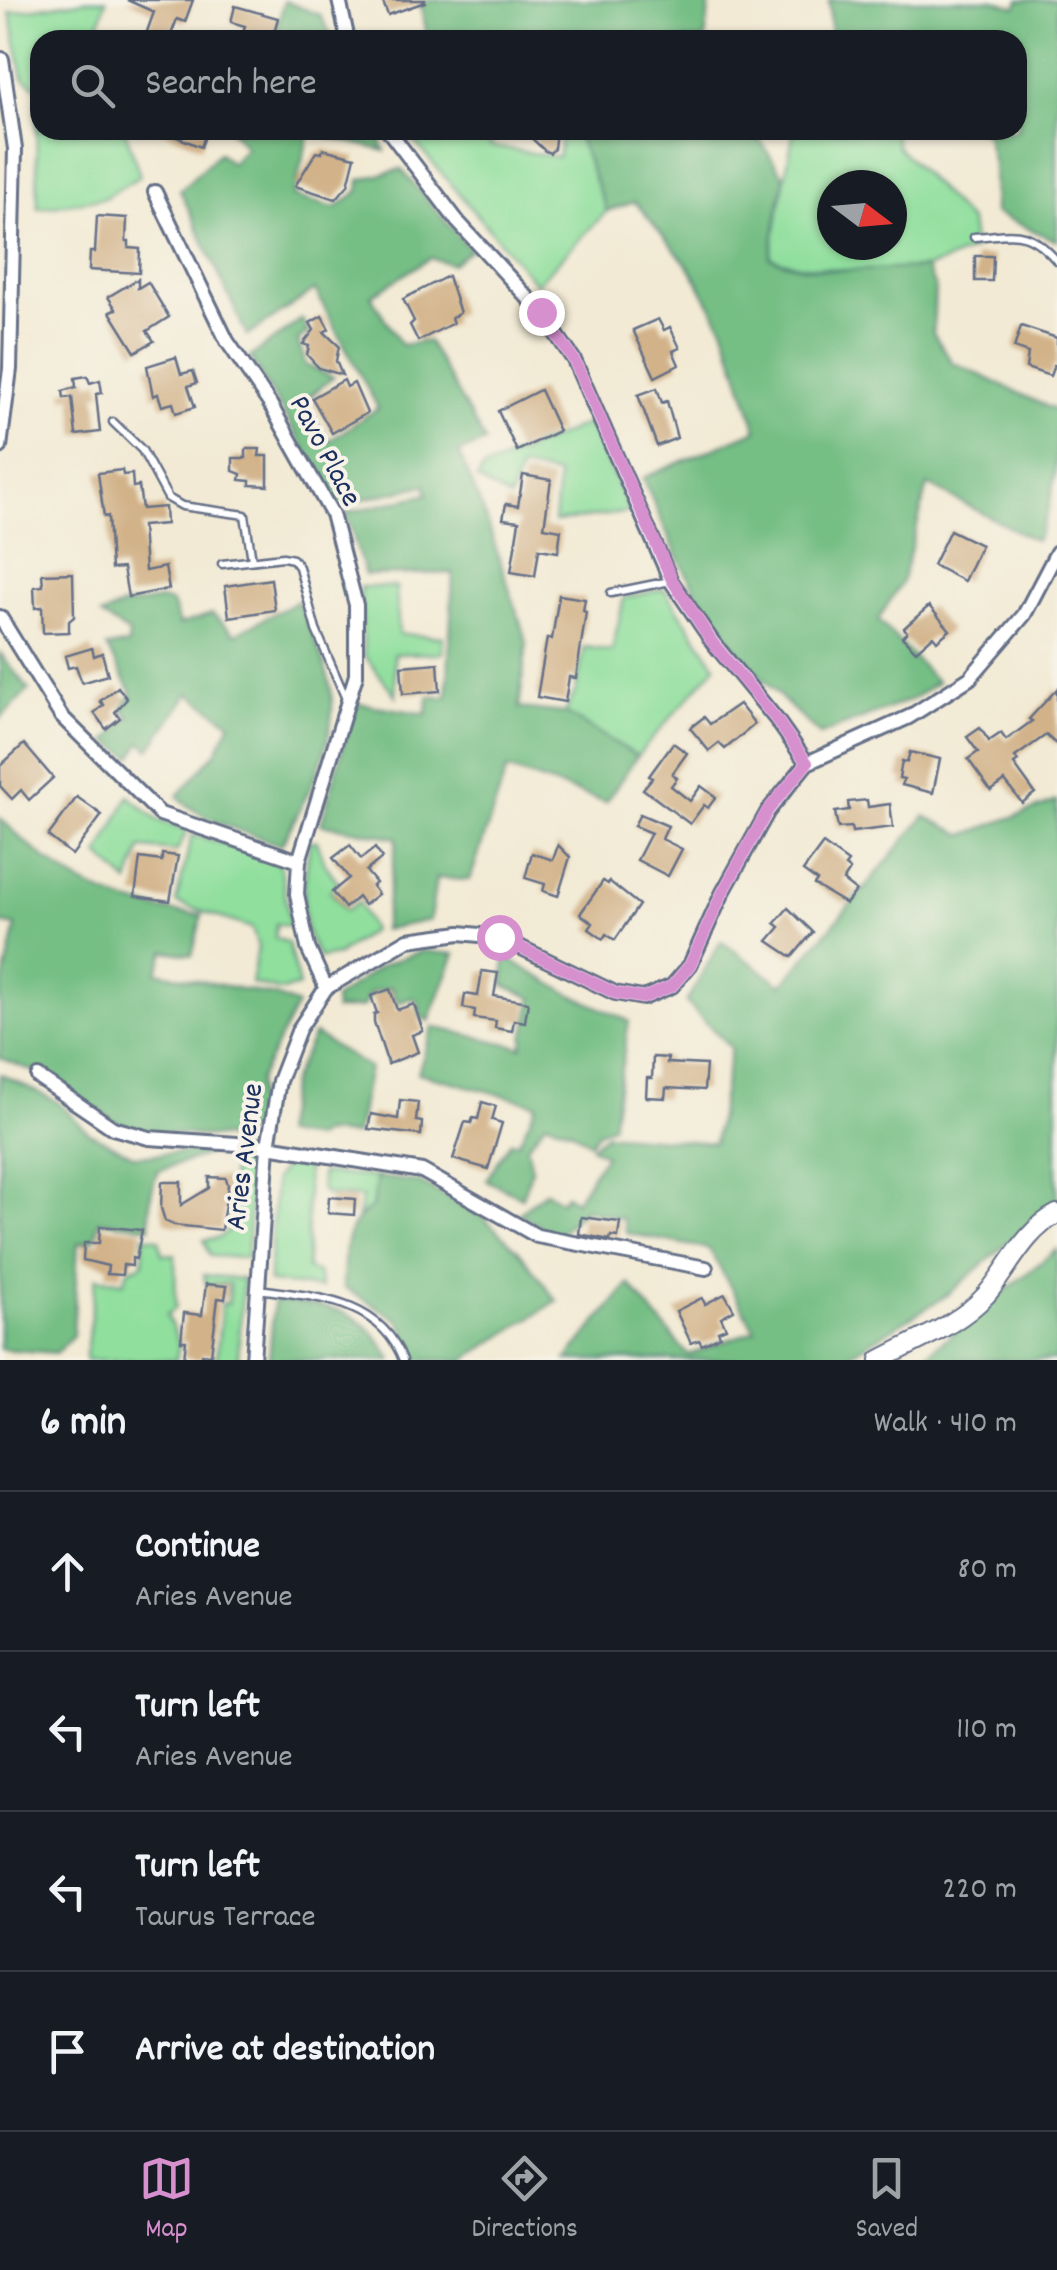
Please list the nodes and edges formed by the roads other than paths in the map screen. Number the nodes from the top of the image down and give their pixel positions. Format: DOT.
graph roads {
  1 [pos="337,0"];
  2 [pos="345,30"];
  3 [pos="2,59"];
  4 [pos="396,140"];
  5 [pos="156,192"];
  6 [pos="974,238"];
  7 [pos="1057,261"];
  8 [pos="113,422"];
  9 [pos="0,447"];
  10 [pos="1057,552"];
  11 [pos="252,560"];
  12 [pos="222,564"];
  13 [pos="672,580"];
  14 [pos="611,593"];
  15 [pos="0,617"];
  16 [pos="348,702"];
  17 [pos="807,763"];
  18 [pos="299,860"];
  19 [pos="326,988"];
  20 [pos="38,1077"];
  21 [pos="268,1146"];
  22 [pos="1057,1214"];
  23 [pos="706,1268"];
  24 [pos="258,1289"];
  25 [pos="253,1360"];
  26 [pos="404,1360"];
  27 [pos="880,1360"];
  1 -- 2 [label="street"];
  3 -- 9 [label="street"];
  4 -- 13 [label="street"];
  5 -- 16 [label="street, Pavo Place"];
  6 -- 7 [label="lane"];
  8 -- 11 [label="lane"];
  10 -- 17 [label="street, Aries Avenue"];
  11 -- 12 [label="lane"];
  11 -- 16 [label="lane"];
  13 -- 14 [label="lane"];
  13 -- 17 [label="street"];
  15 -- 18 [label="street"];
  16 -- 18 [label="street, Pavo Place"];
  17 -- 19 [label="street, Aries Avenue"];
  18 -- 19 [label="street, Pavo Place"];
  19 -- 21 [label="street, Aries Avenue"];
  20 -- 21 [label="street"];
  21 -- 23 [label="street"];
  21 -- 24 [label="street, Aries Avenue"];
  22 -- 27 [label="main road"];
  24 -- 25 [label="street, Aries Avenue"];
  24 -- 26 [label="lane"];
}
